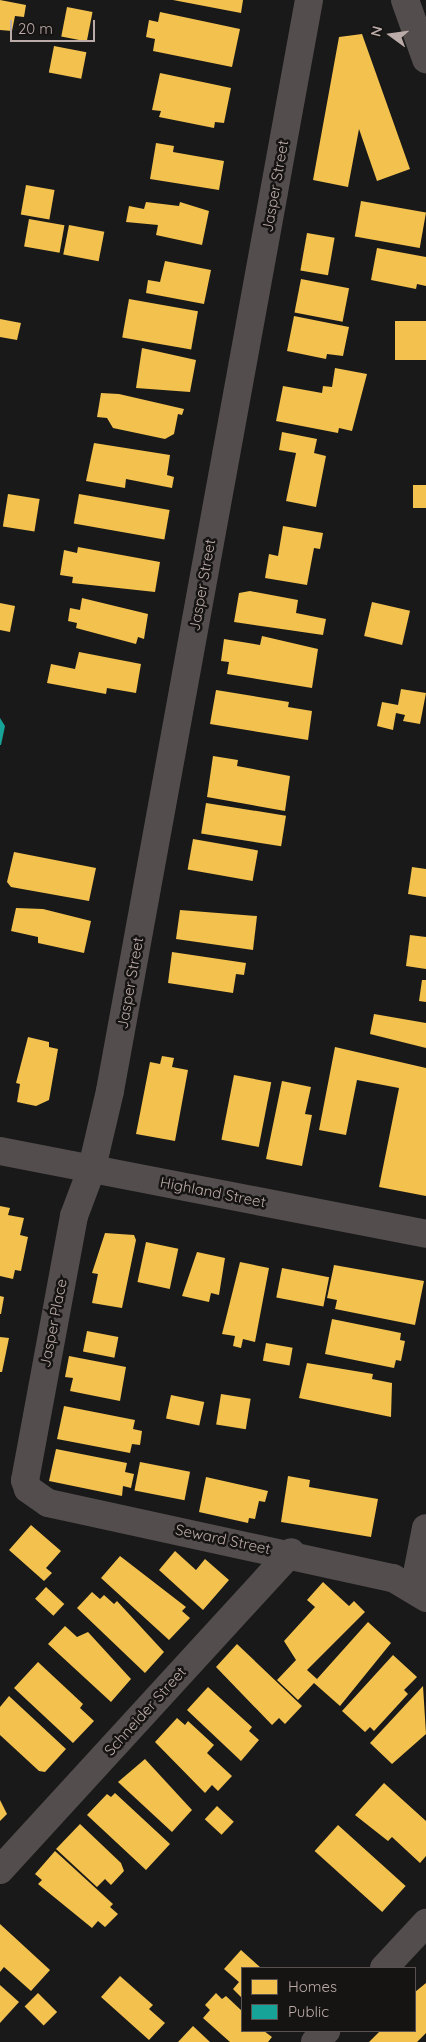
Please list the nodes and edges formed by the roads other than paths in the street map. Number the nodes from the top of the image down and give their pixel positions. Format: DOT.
graph roads {
  1 [pos="309,0"];
  2 [pos="405,0"];
  3 [pos="426,59"];
  4 [pos="0,1151"];
  5 [pos="92,1168"];
  6 [pos="426,1234"];
  7 [pos="24,1480"];
  8 [pos="426,1528"];
  9 [pos="291,1552"];
  10 [pos="420,1594"];
  11 [pos="0,1870"];
  12 [pos="426,1924"];
  13 [pos="385,1967"];
  14 [pos="325,2032"];
  15 [pos="315,2042"];
  1 -- 5 [label="street, Jasper Street"];
  2 -- 3 [label="street"];
  4 -- 5 [label="street, Highland Street"];
  5 -- 6 [label="street, Highland Street"];
  5 -- 7 [label="street, Jasper Place"];
  7 -- 9 [label="street, Seward Street"];
  8 -- 10 [label="street"];
  9 -- 10 [label="street, Seward Street"];
  9 -- 11 [label="street, Schneider Street"];
  12 -- 13 [label="street"];
  14 -- 15 [label="street"];
}
